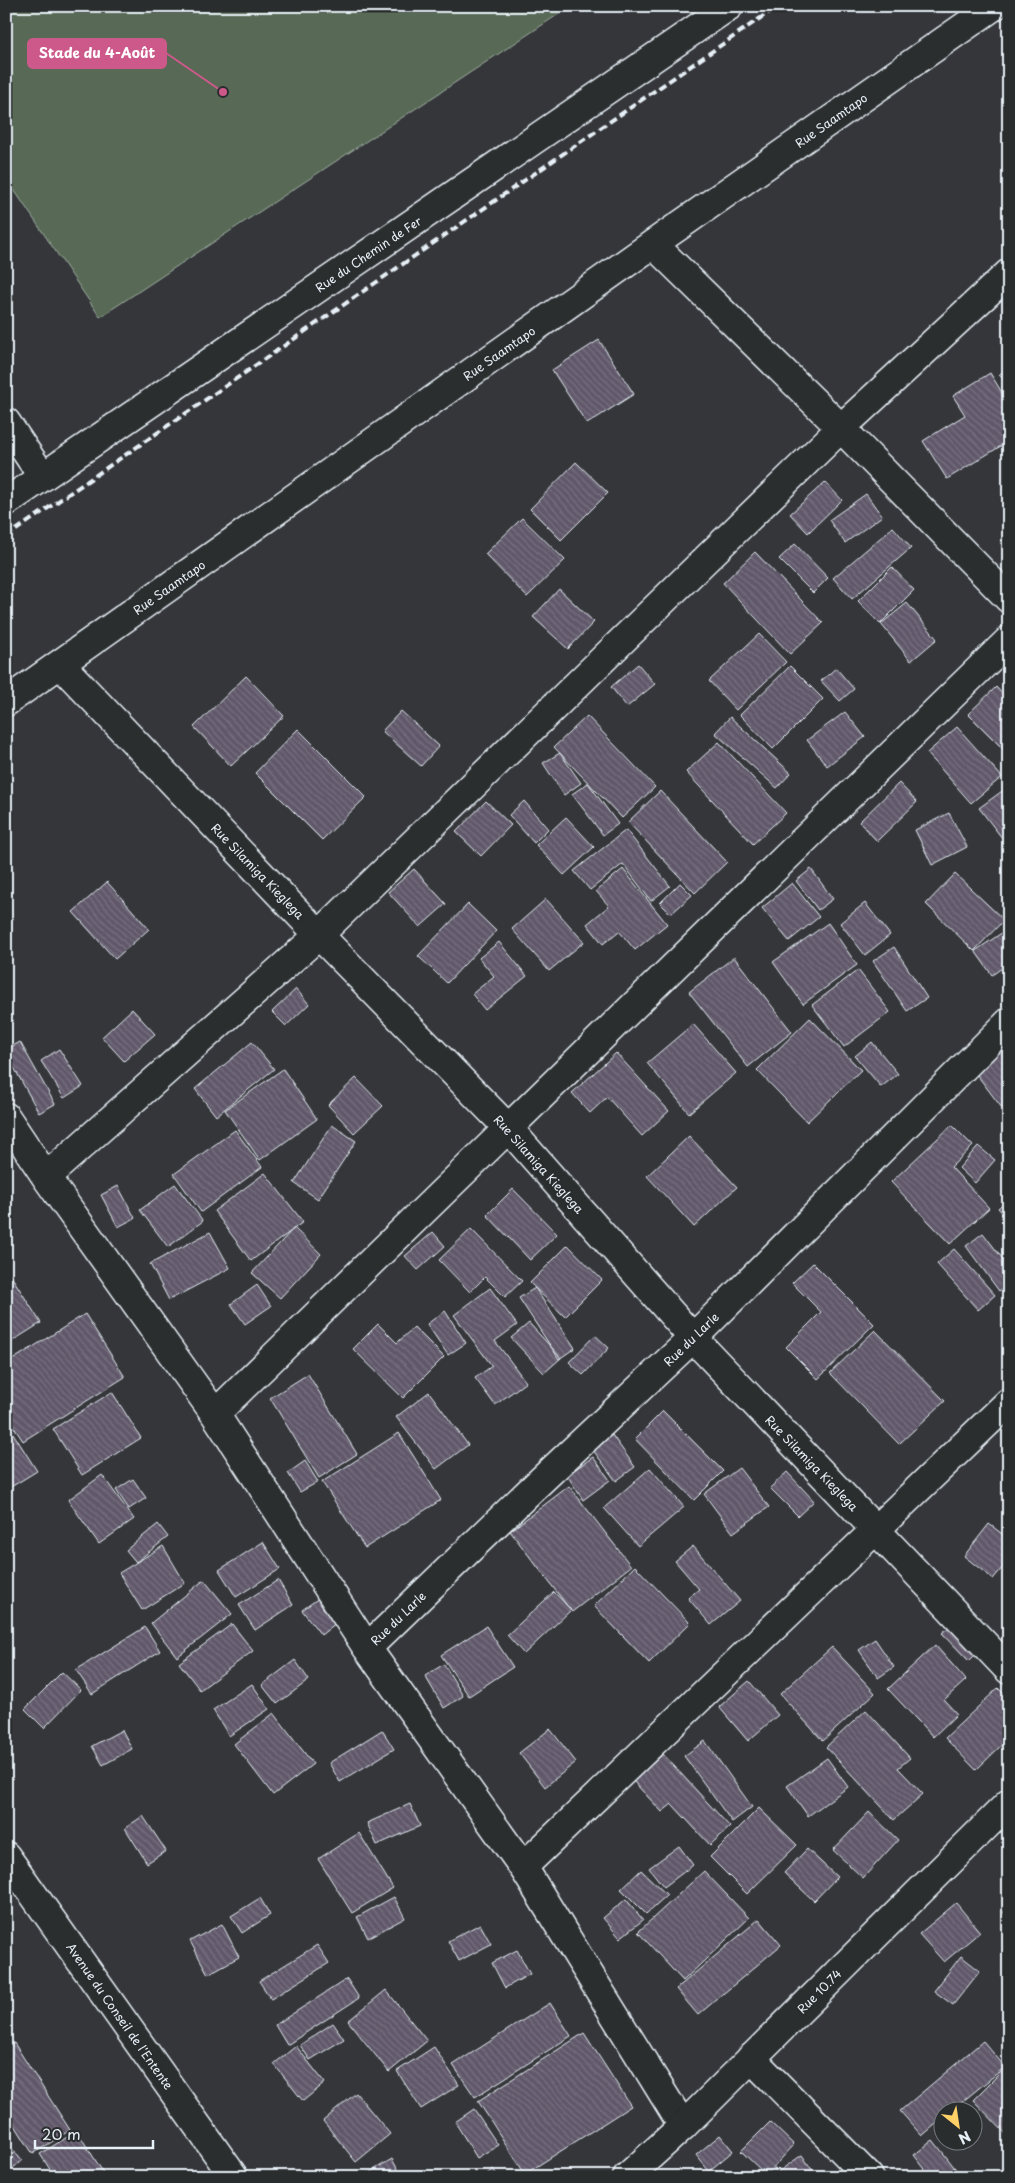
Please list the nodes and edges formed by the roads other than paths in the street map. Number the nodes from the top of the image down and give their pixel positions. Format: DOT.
graph roads {
  1 [pos="728,6"];
  2 [pos="994,6"];
  3 [pos="653,244"];
  4 [pos="1009,273"];
  5 [pos="6,422"];
  6 [pos="841,428"];
  7 [pos="43,477"];
  8 [pos="6,502"];
  9 [pos="1009,599"];
  10 [pos="1009,640"];
  11 [pos="61,664"];
  12 [pos="6,702"];
  13 [pos="319,934"];
  14 [pos="1009,1022"];
  15 [pos="6,1117"];
  16 [pos="509,1129"];
  17 [pos="46,1177"];
  18 [pos="693,1338"];
  19 [pos="1009,1402"];
  20 [pos="214,1414"];
  21 [pos="875,1529"];
  22 [pos="366,1648"];
  23 [pos="1009,1670"];
  24 [pos="1009,1803"];
  25 [pos="6,1856"];
  26 [pos="523,1867"];
  27 [pos="751,2058"];
  28 [pos="683,2126"];
  29 [pos="234,2177"];
  30 [pos="627,2177"];
  31 [pos="869,2177"];
  1 -- 7 [label="street, Rue du Chemin de Fer"];
  2 -- 3 [label="street, Rue Saamtapo"];
  3 -- 6 [label="street"];
  3 -- 11 [label="street, Rue Saamtapo"];
  4 -- 6 [label="street"];
  5 -- 7 [label="street"];
  6 -- 9 [label="street"];
  6 -- 13 [label="street"];
  7 -- 8 [label="street, Rue du Chemin de Fer"];
  10 -- 16 [label="street"];
  11 -- 12 [label="street, Rue Saamtapo"];
  11 -- 13 [label="street, Rue Silamiga Kieglega"];
  13 -- 16 [label="street, Rue Silamiga Kieglega"];
  13 -- 17 [label="street"];
  14 -- 18 [label="street, Rue du Larle"];
  15 -- 17 [label="street"];
  16 -- 18 [label="street, Rue Silamiga Kieglega"];
  16 -- 20 [label="street"];
  17 -- 20 [label="street"];
  18 -- 21 [label="street, Rue Silamiga Kieglega"];
  18 -- 22 [label="street, Rue du Larle"];
  19 -- 21 [label="street"];
  20 -- 22 [label="street"];
  21 -- 23 [label="street, Rue Silamiga Kieglega"];
  21 -- 26 [label="street"];
  22 -- 26 [label="street"];
  24 -- 27 [label="street, Rue 10.74"];
  25 -- 29 [label="street, Avenue du Conseil de l'Entente"];
  26 -- 28 [label="street"];
  27 -- 28 [label="street, Rue 10.74"];
  27 -- 31 [label="street"];
  28 -- 30 [label="street, Rue 10.74"];
}
